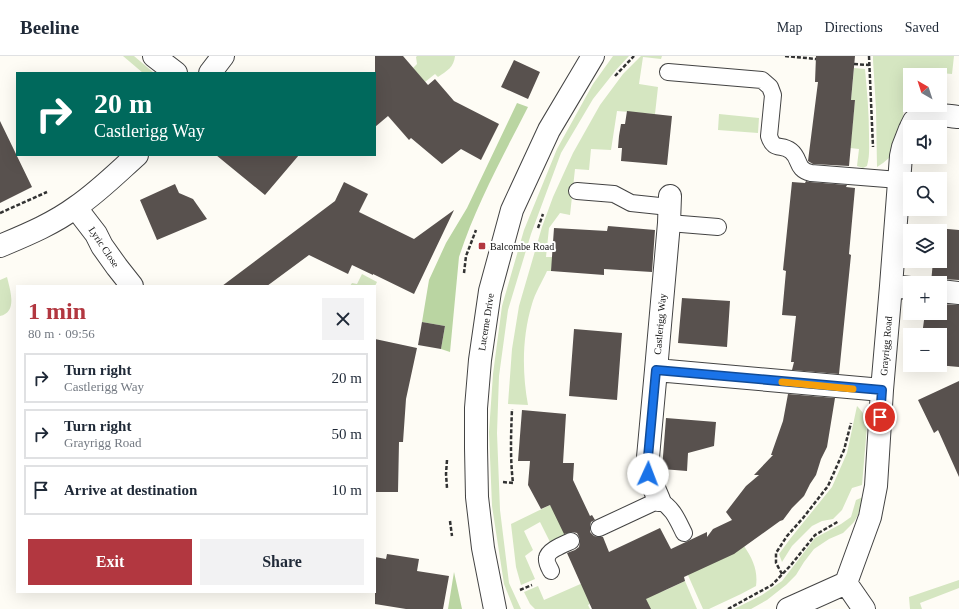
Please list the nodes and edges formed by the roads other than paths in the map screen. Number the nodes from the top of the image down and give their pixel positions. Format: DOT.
graph roads {
  1 [pos="154,56"];
  2 [pos="223,56"];
  3 [pos="593,56"];
  4 [pos="175,72"];
  5 [pos="211,72"];
  6 [pos="668,72"];
  7 [pos="959,117"];
  8 [pos="916,120"];
  9 [pos="903,147"];
  10 [pos="136,156"];
  11 [pos="899,180"];
  12 [pos="576,191"];
  13 [pos="76,208"];
  14 [pos="669,209"];
  15 [pos="718,227"];
  16 [pos="0,246"];
  17 [pos="131,285"];
  18 [pos="900,287"];
  19 [pos="947,293"];
  20 [pos="959,294"];
  21 [pos="656,370"];
  22 [pos="882,390"];
  23 [pos="659,500"];
  24 [pos="599,528"];
  25 [pos="684,533"];
  26 [pos="571,541"];
  27 [pos="551,571"];
  28 [pos="846,584"];
  29 [pos="495,609"];
  30 [pos="788,609"];
  31 [pos="864,609"];
  1 -- 4 [label="street"];
  2 -- 5 [label="street"];
  3 -- 29 [label="street, Lucerne Drive"];
  6 -- 11 [label="lane"];
  7 -- 8 [label="street, Grayrigg Road"];
  9 -- 11 [label="street, Grayrigg Road"];
  10 -- 13 [label="street"];
  11 -- 18 [label="street, Grayrigg Road"];
  12 -- 14 [label="lane"];
  13 -- 16 [label="street"];
  13 -- 17 [label="street, Lyric Close"];
  14 -- 15 [label="lane"];
  14 -- 21 [label="street, Castlerigg Way"];
  18 -- 22 [label="street, Grayrigg Road"];
  19 -- 20 [label="street"];
  21 -- 22 [label="street"];
  21 -- 23 [label="street, Castlerigg Way"];
  22 -- 28 [label="street, Grayrigg Road"];
  23 -- 24 [label="lane"];
  23 -- 25 [label="lane"];
  26 -- 27 [label="lane"];
  28 -- 30 [label="street"];
  28 -- 31 [label="street"];
}
